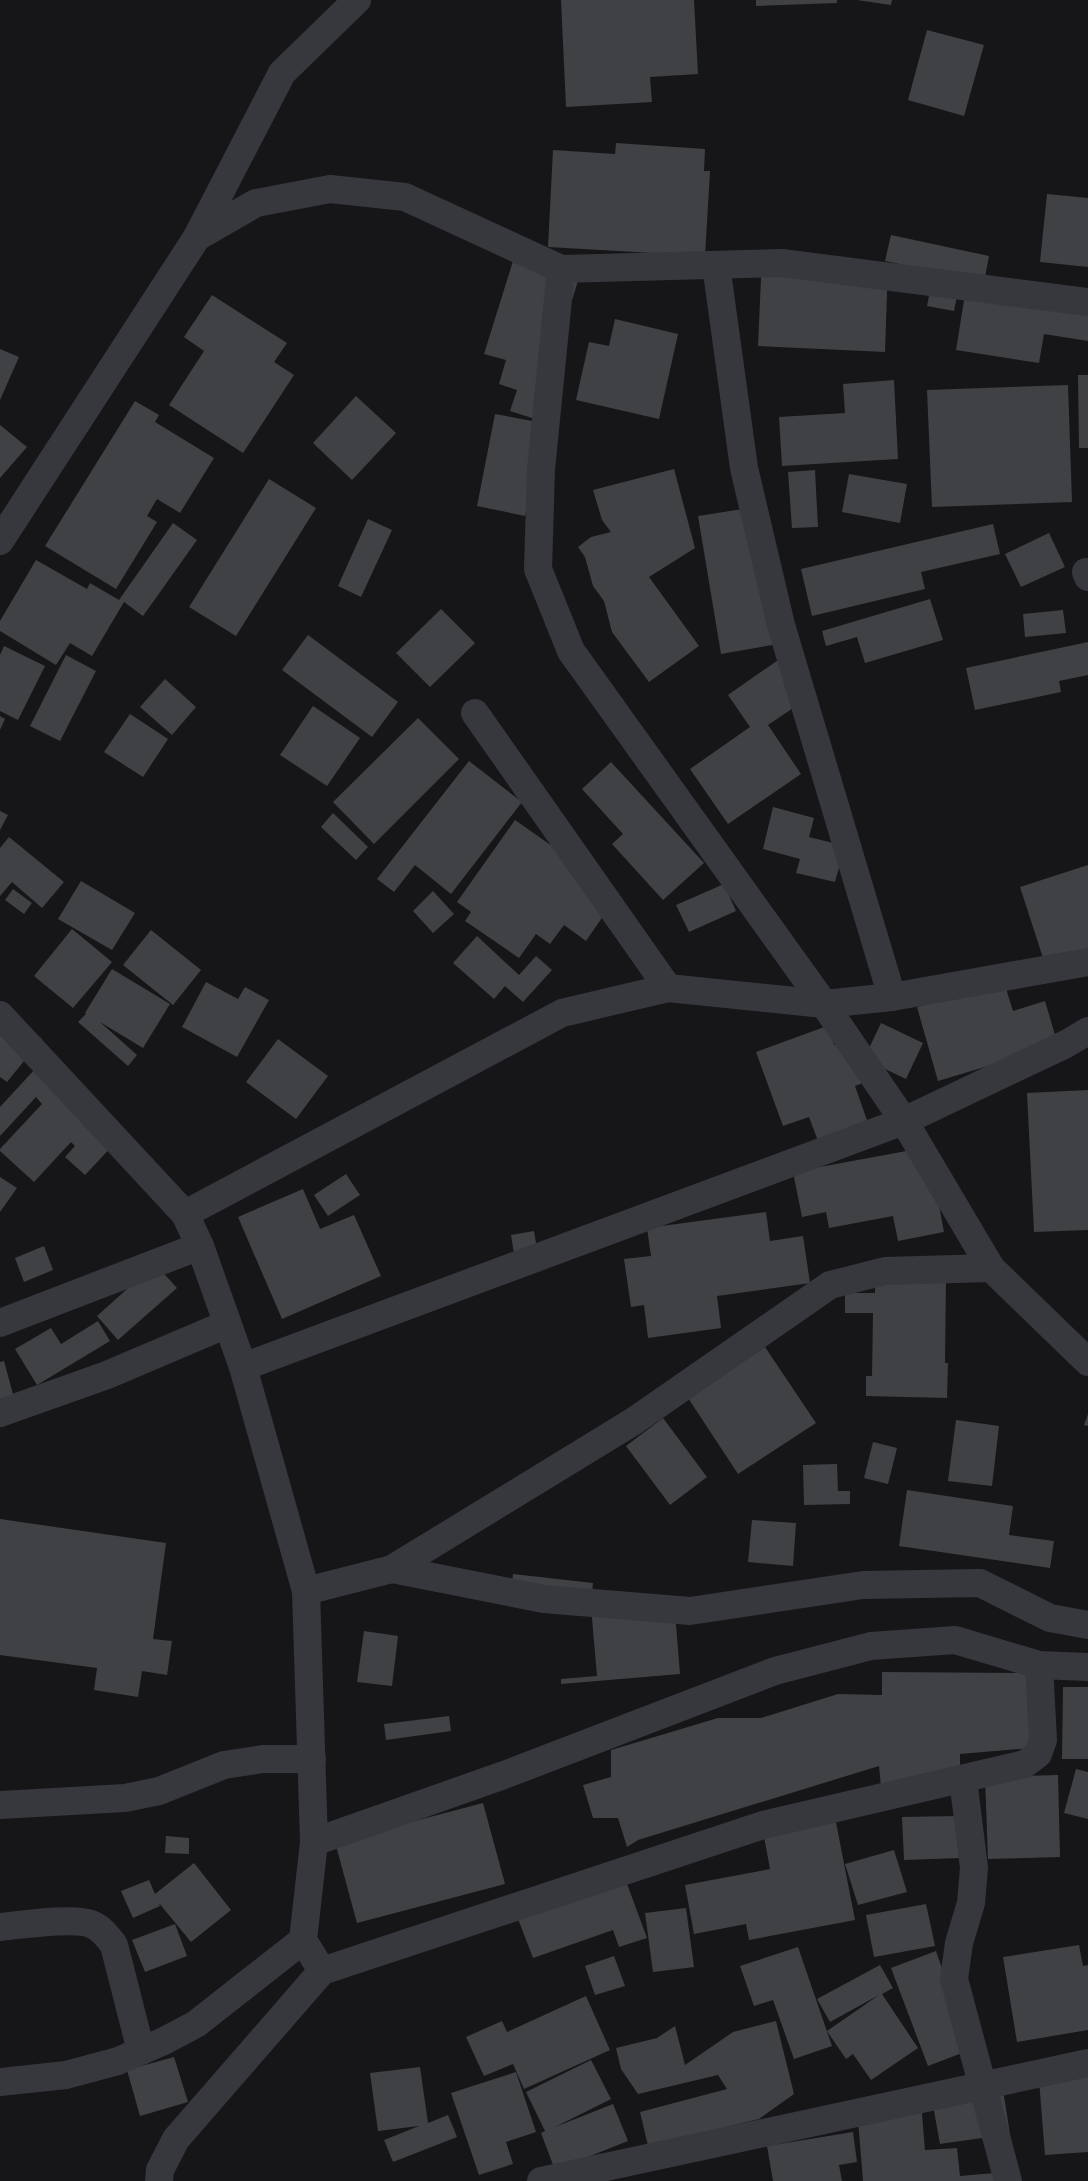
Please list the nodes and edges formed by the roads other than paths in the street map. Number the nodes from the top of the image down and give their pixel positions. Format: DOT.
graph roads {
  1 [pos="357,0"];
  2 [pos="197,236"];
  3 [pos="716,265"];
  4 [pos="560,269"];
  5 [pos="1088,302"];
  6 [pos="0,541"];
  7 [pos="475,713"];
  8 [pos="1088,962"];
  9 [pos="668,988"];
  10 [pos="892,998"];
  11 [pos="824,1004"];
  12 [pos="0,1015"];
  13 [pos="1088,1031"];
  14 [pos="904,1121"];
  15 [pos="185,1214"];
  16 [pos="200,1246"];
  17 [pos="991,1268"];
  18 [pos="0,1323"];
  19 [pos="227,1324"];
  20 [pos="1088,1362"];
  21 [pos="243,1367"];
  22 [pos="0,1413"];
  23 [pos="392,1569"];
  24 [pos="306,1591"];
  25 [pos="1088,1625"];
  26 [pos="1039,1665"];
  27 [pos="1088,1667"];
  28 [pos="312,1759"];
  29 [pos="963,1779"];
  30 [pos="0,1805"];
  31 [pos="314,1842"];
  32 [pos="0,1927"];
  33 [pos="303,1940"];
  34 [pos="322,1971"];
  35 [pos="141,2051"];
  36 [pos="1088,2064"];
  37 [pos="0,2082"];
  38 [pos="982,2086"];
  39 [pos="159,2181"];
  40 [pos="541,2181"];
  41 [pos="1008,2181"];
  1 -- 2 [label="street"];
  2 -- 4 [label="street"];
  2 -- 6 [label="street"];
  3 -- 4 [label="street"];
  3 -- 5 [label="street"];
  3 -- 10 [label="street"];
  4 -- 11 [label="street"];
  7 -- 9 [label="street"];
  8 -- 10 [label="street"];
  9 -- 11 [label="street"];
  9 -- 15 [label="street"];
  10 -- 11 [label="street"];
  11 -- 14 [label="street"];
  12 -- 15 [label="street"];
  13 -- 14 [label="street"];
  14 -- 17 [label="street"];
  14 -- 21 [label="street"];
  15 -- 16 [label="street"];
  16 -- 18 [label="street"];
  16 -- 19 [label="street"];
  17 -- 20 [label="street"];
  17 -- 23 [label="street"];
  19 -- 21 [label="street"];
  19 -- 22 [label="street"];
  21 -- 24 [label="street"];
  23 -- 24 [label="street"];
  23 -- 25 [label="street"];
  24 -- 28 [label="street"];
  26 -- 27 [label="street"];
  26 -- 29 [label="street"];
  26 -- 31 [label="street"];
  28 -- 30 [label="street"];
  28 -- 31 [label="street"];
  29 -- 34 [label="street"];
  29 -- 38 [label="street"];
  31 -- 33 [label="street"];
  32 -- 35 [label="street"];
  33 -- 34 [label="street"];
  33 -- 35 [label="street"];
  34 -- 39 [label="street"];
  35 -- 37 [label="street"];
  36 -- 38 [label="street"];
  38 -- 40 [label="street"];
  38 -- 41 [label="street"];
}
